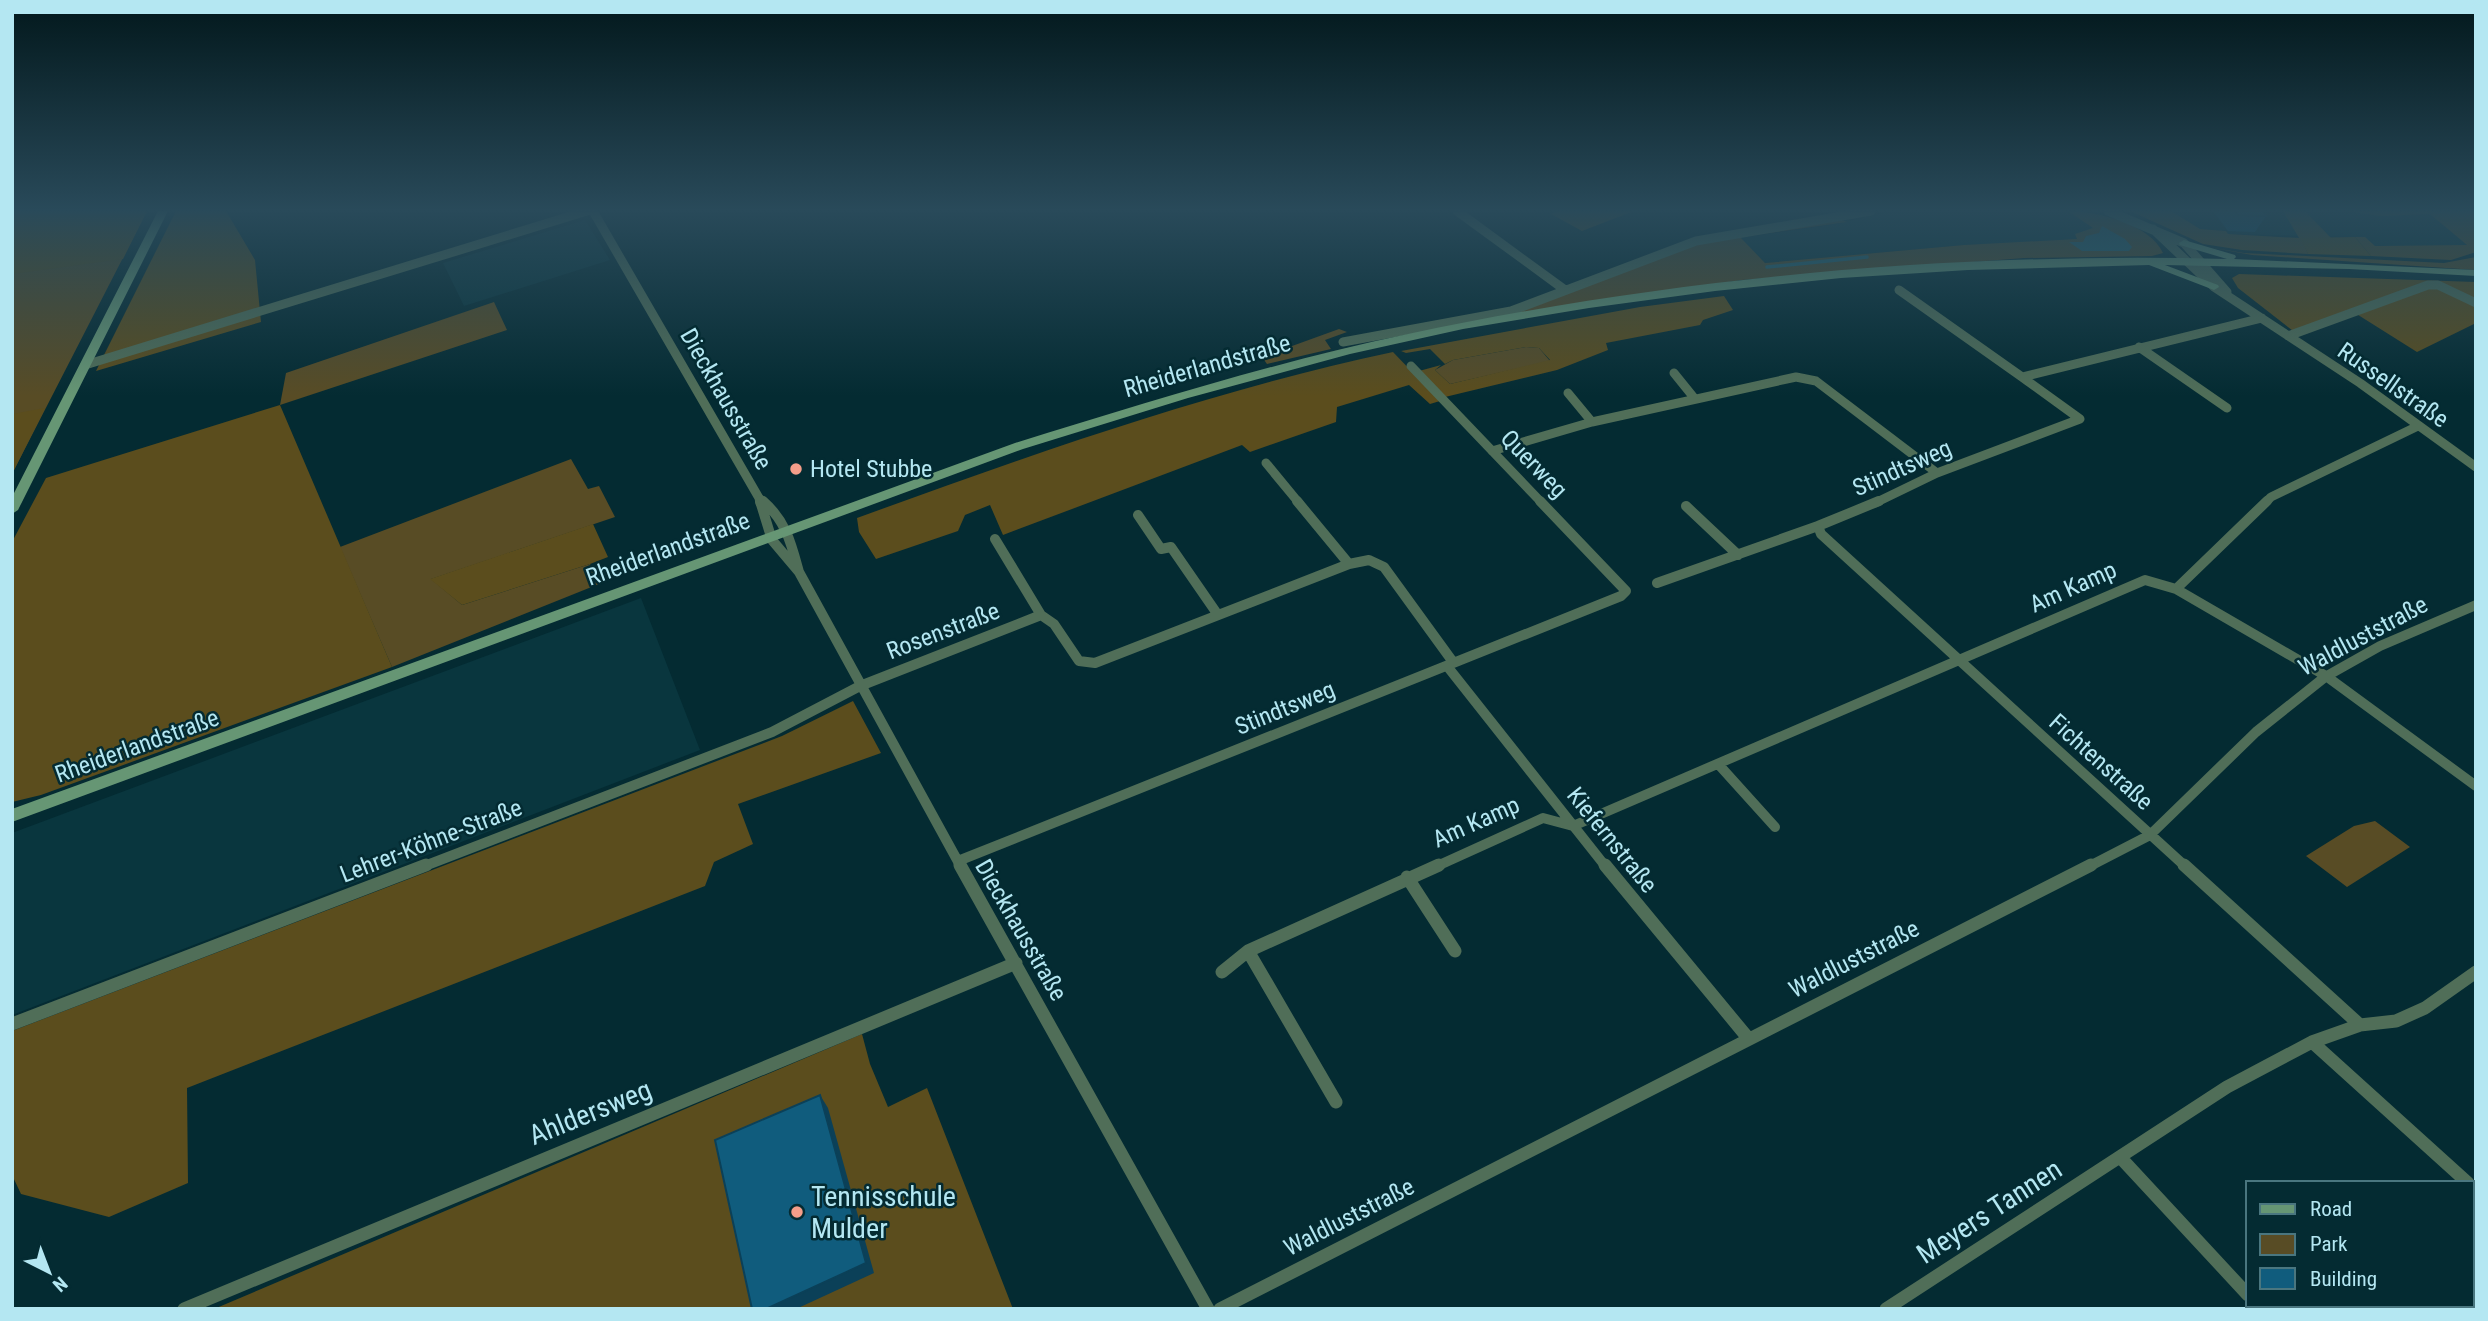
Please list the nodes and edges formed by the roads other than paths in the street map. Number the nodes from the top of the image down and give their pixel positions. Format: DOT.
graph roads {
  1 [pos="132,273"];
  2 [pos="386,273"];
  3 [pos="629,273"];
  4 [pos="1541,273"];
  5 [pos="1611,273"];
  6 [pos="1870,273"];
  7 [pos="2175,273"];
  8 [pos="2197,273"];
  9 [pos="2210,273"];
  10 [pos="2214,287"];
  11 [pos="1565,290"];
  12 [pos="1899,290"];
  13 [pos="2234,299"];
  14 [pos="2476,303"];
  15 [pos="2262,318"];
  16 [pos="2288,336"];
  17 [pos="1343,342"];
  18 [pos="2139,347"];
  19 [pos="85,365"];
  20 [pos="1411,366"];
  21 [pos="1674,373"];
  22 [pos="2022,377"];
  23 [pos="1568,393"];
  24 [pos="1695,399"];
  25 [pos="2227,408"];
  26 [pos="1592,422"];
  27 [pos="2418,426"];
  28 [pos="1492,451"];
  29 [pos="1266,463"];
  30 [pos="2476,467"];
  31 [pos="1937,473"];
  32 [pos="759,499"];
  33 [pos="1686,506"];
  34 [pos="12,510"];
  35 [pos="1139,515"];
  36 [pos="1818,526"];
  37 [pos="786,530"];
  38 [pos="769,536"];
  39 [pos="995,539"];
  40 [pos="1738,555"];
  41 [pos="1349,564"];
  42 [pos="799,572"];
  43 [pos="1657,583"];
  44 [pos="2176,589"];
  45 [pos="1626,590"];
  46 [pos="2476,606"];
  47 [pos="1041,615"];
  48 [pos="1218,615"];
  49 [pos="1959,661"];
  50 [pos="1450,664"];
  51 [pos="2326,676"];
  52 [pos="860,686"];
  53 [pos="1719,765"];
  54 [pos="2476,786"];
  55 [pos="12,816"];
  56 [pos="1573,826"];
  57 [pos="1775,827"];
  58 [pos="2150,835"];
  59 [pos="958,861"];
  60 [pos="1407,877"];
  61 [pos="1248,951"];
  62 [pos="1455,951"];
  63 [pos="1016,963"];
  64 [pos="1222,972"];
  65 [pos="2476,972"];
  66 [pos="12,1024"];
  67 [pos="2360,1026"];
  68 [pos="1748,1038"];
  69 [pos="2312,1042"];
  70 [pos="1336,1102"];
  71 [pos="2120,1157"];
  72 [pos="2466,1181"];
  73 [pos="2246,1293"];
  74 [pos="184,1309"];
  75 [pos="1208,1309"];
  76 [pos="1220,1309"];
  77 [pos="1886,1309"];
  1 -- 19 [label="main road"];
  2 -- 19 [label="street"];
  3 -- 32 [label="street, Dieckhausstraße"];
  4 -- 11 [label="street"];
  5 -- 11 [label="street"];
  6 -- 37 [label="main road, Rheiderlandstraße"];
  7 -- 10 [label="main road"];
  8 -- 10 [label="street, Russellstraße"];
  9 -- 13 [label="street, Russellstraße"];
  10 -- 13 [label="street, Russellstraße"];
  11 -- 17 [label="street"];
  12 -- 22 [label="street"];
  13 -- 15 [label="street, Russellstraße"];
  14 -- 16 [label="street, Russellstraße"];
  15 -- 16 [label="street, Russellstraße"];
  15 -- 18 [label="street"];
  16 -- 27 [label="street, Russellstraße"];
  18 -- 22 [label="street"];
  18 -- 25 [label="street"];
  19 -- 34 [label="main road"];
  20 -- 28 [label="street, Querweg"];
  21 -- 24 [label="street"];
  22 -- 31 [label="street, Stindtsweg"];
  23 -- 26 [label="street"];
  24 -- 26 [label="street"];
  24 -- 31 [label="street"];
  26 -- 28 [label="street"];
  27 -- 30 [label="street, Russellstraße"];
  27 -- 44 [label="street"];
  28 -- 45 [label="street, Querweg"];
  29 -- 41 [label="street"];
  31 -- 36 [label="street, Stindtsweg"];
  32 -- 37 [label="street, Dieckhausstraße"];
  32 -- 38 [label="street, Dieckhausstraße"];
  33 -- 40 [label="street"];
  35 -- 48 [label="street"];
  36 -- 40 [label="street, Stindtsweg"];
  36 -- 49 [label="street, Fichtenstraße"];
  37 -- 38 [label="main road, Rheiderlandstraße"];
  37 -- 42 [label="street, Dieckhausstraße"];
  38 -- 42 [label="street, Dieckhausstraße"];
  38 -- 55 [label="main road, Rheiderlandstraße"];
  39 -- 47 [label="street, Rosenstraße"];
  40 -- 43 [label="street, Stindtsweg"];
  41 -- 48 [label="street, Rosenstraße"];
  41 -- 50 [label="street, Rosenstraße"];
  42 -- 52 [label="street, Dieckhausstraße"];
  44 -- 49 [label="street, Am Kamp"];
  44 -- 51 [label="street, Am Kamp"];
  45 -- 50 [label="street, Stindtsweg"];
  46 -- 51 [label="street, Waldluststraße"];
  47 -- 48 [label="street, Rosenstraße"];
  47 -- 52 [label="street, Rosenstraße"];
  49 -- 53 [label="street, Am Kamp"];
  49 -- 58 [label="street, Fichtenstraße"];
  50 -- 56 [label="street, Kiefernstraße"];
  50 -- 59 [label="street, Stindtsweg"];
  51 -- 54 [label="street, Am Kamp"];
  51 -- 58 [label="street, Waldluststraße"];
  52 -- 59 [label="street, Dieckhausstraße"];
  52 -- 66 [label="street, Lehrer-Köhne-Straße"];
  53 -- 56 [label="street, Am Kamp"];
  53 -- 57 [label="street"];
  56 -- 60 [label="street, Am Kamp"];
  56 -- 68 [label="street, Kiefernstraße"];
  58 -- 67 [label="street, Fichtenstraße"];
  58 -- 68 [label="street, Waldluststraße"];
  59 -- 63 [label="street, Dieckhausstraße"];
  60 -- 61 [label="street, Am Kamp"];
  60 -- 62 [label="street"];
  61 -- 64 [label="street, Am Kamp"];
  61 -- 70 [label="street"];
  63 -- 74 [label="street, Ahldersweg"];
  63 -- 75 [label="street, Dieckhausstraße"];
  65 -- 67 [label="street, Meyers Tannen"];
  67 -- 69 [label="street, Meyers Tannen"];
  68 -- 76 [label="street, Waldluststraße"];
  69 -- 71 [label="street, Meyers Tannen"];
  69 -- 72 [label="street"];
  71 -- 73 [label="street"];
  71 -- 77 [label="street, Meyers Tannen"];
}
